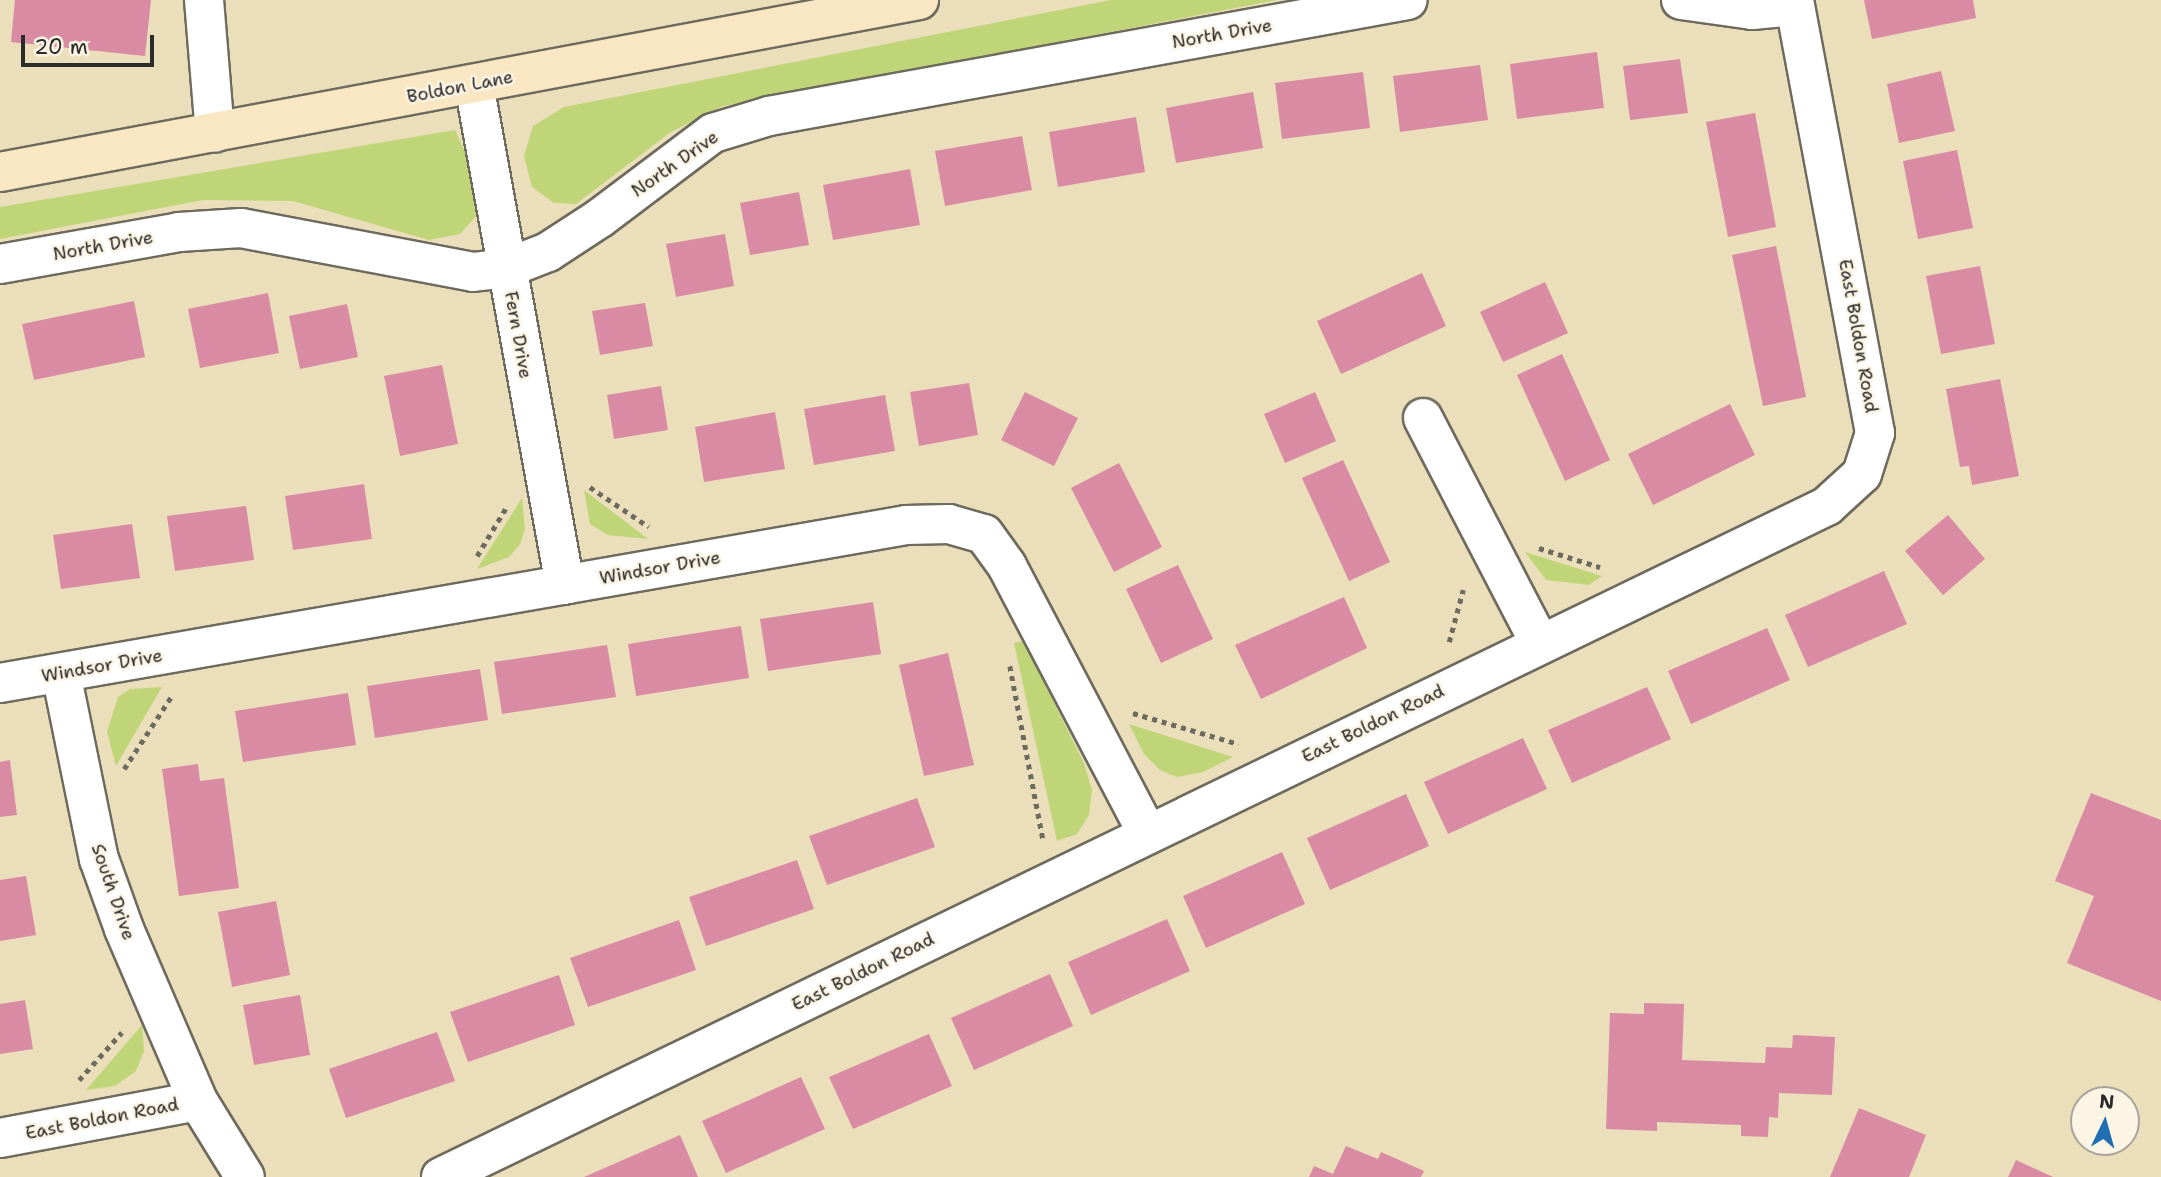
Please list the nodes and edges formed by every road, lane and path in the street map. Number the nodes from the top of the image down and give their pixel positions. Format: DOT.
graph roads {
  1 [pos="204,0"];
  2 [pos="919,0"];
  3 [pos="1408,0"];
  4 [pos="1681,0"];
  5 [pos="1795,3"];
  6 [pos="474,84"];
  7 [pos="215,133"];
  8 [pos="0,172"];
  9 [pos="0,264"];
  10 [pos="507,268"];
  11 [pos="1423,418"];
  12 [pos="1479,530"];
  13 [pos="565,585"];
  14 [pos="1660,586"];
  15 [pos="1540,644"];
  16 [pos="201,649"];
  17 [pos="1007,654"];
  18 [pos="61,673"];
  19 [pos="0,683"];
  20 [pos="1436,694"];
  21 [pos="1075,696"];
  22 [pos="1296,761"];
  23 [pos="90,821"];
  24 [pos="1147,833"];
  25 [pos="1051,880"];
  26 [pos="153,998"];
  27 [pos="198,1101"];
  28 [pos="16,1135"];
  29 [pos="245,1177"];
  30 [pos="441,1177"];
  1 -- 7 [label="street"];
  2 -- 6 [label="street, Boldon Lane"];
  3 -- 10 [label="street, North Drive"];
  4 -- 5 [label="street"];
  5 -- 14 [label="street, East Boldon Road"];
  6 -- 7 [label="street, Boldon Lane"];
  6 -- 10 [label="street, Fern Drive"];
  7 -- 8 [label="street, Boldon Lane"];
  9 -- 10 [label="street, North Drive"];
  10 -- 13 [label="street, Fern Drive"];
  11 -- 12 [label="street"];
  12 -- 14 [label="path"];
  12 -- 15 [label="street"];
  12 -- 20 [label="path"];
  13 -- 16 [label="street, Windsor Drive"];
  13 -- 21 [label="street, Windsor Drive"];
  14 -- 15 [label="street, East Boldon Road"];
  15 -- 20 [label="street, East Boldon Road"];
  16 -- 18 [label="street, Windsor Drive"];
  16 -- 23 [label="path"];
  17 -- 25 [label="path"];
  18 -- 19 [label="street, Windsor Drive"];
  18 -- 23 [label="street, South Drive"];
  20 -- 22 [label="street, East Boldon Road"];
  21 -- 22 [label="path"];
  21 -- 24 [label="street, Windsor Drive"];
  22 -- 24 [label="street, East Boldon Road"];
  23 -- 26 [label="street, South Drive"];
  24 -- 25 [label="street, East Boldon Road"];
  25 -- 30 [label="street, East Boldon Road"];
  26 -- 27 [label="street, South Drive"];
  26 -- 28 [label="path"];
  27 -- 28 [label="street, East Boldon Road"];
  27 -- 29 [label="street, East Boldon Road"];
}
